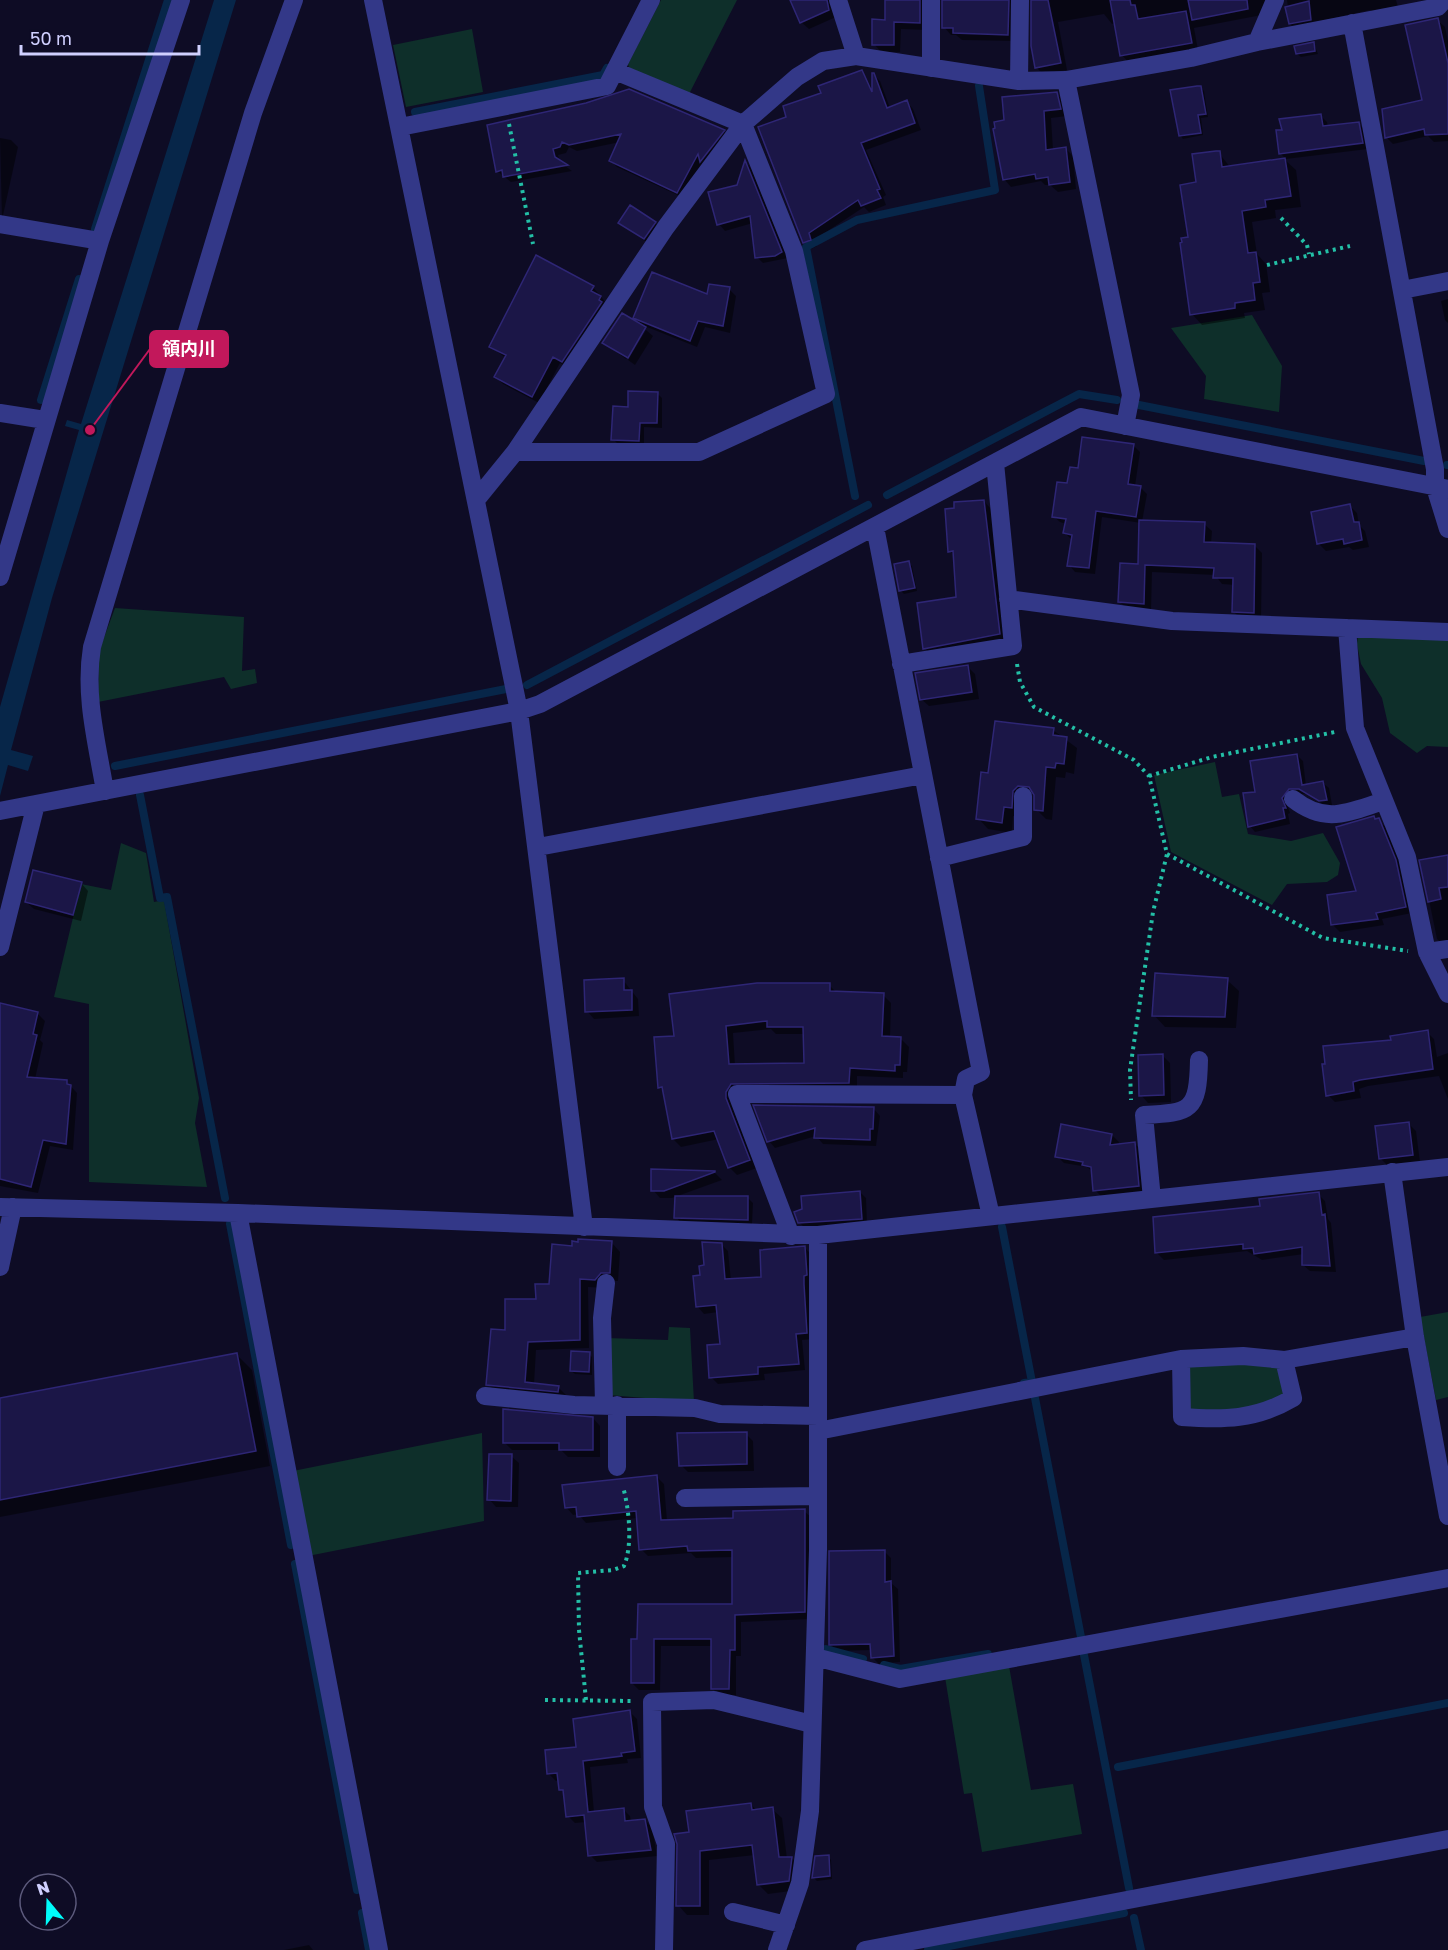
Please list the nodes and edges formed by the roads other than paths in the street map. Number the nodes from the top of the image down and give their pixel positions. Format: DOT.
graph roads {
  1 [pos="181,0"];
  2 [pos="294,0"];
  3 [pos="374,0"];
  4 [pos="651,0"];
  5 [pos="838,0"];
  6 [pos="931,0"];
  7 [pos="1020,0"];
  8 [pos="1275,0"];
  9 [pos="1444,0"];
  10 [pos="1352,23"];
  11 [pos="1257,42"];
  12 [pos="856,56"];
  13 [pos="931,68"];
  14 [pos="615,71"];
  15 [pos="1066,80"];
  16 [pos="1019,81"];
  17 [pos="743,124"];
  18 [pos="400,127"];
  19 [pos="0,224"];
  20 [pos="100,241"];
  21 [pos="1448,281"];
  22 [pos="1402,290"];
  23 [pos="0,413"];
  24 [pos="45,420"];
  25 [pos="1125,426"];
  26 [pos="515,452"];
  27 [pos="995,463"];
  28 [pos="1441,488"];
  29 [pos="476,500"];
  30 [pos="874,527"];
  31 [pos="1448,529"];
  32 [pos="0,578"];
  33 [pos="1008,599"];
  34 [pos="1347,628"];
  35 [pos="1448,632"];
  36 [pos="901,664"];
  37 [pos="519,711"];
  38 [pos="923,775"];
  39 [pos="105,791"];
  40 [pos="1023,796"];
  41 [pos="1293,799"];
  42 [pos="1384,801"];
  43 [pos="32,805"];
  44 [pos="0,811"];
  45 [pos="538,847"];
  46 [pos="939,858"];
  47 [pos="0,947"];
  48 [pos="1448,949"];
  49 [pos="1427,952"];
  50 [pos="1448,994"];
  51 [pos="1199,1060"];
  52 [pos="963,1095"];
  53 [pos="1448,1167"];
  54 [pos="1392,1172"];
  55 [pos="1152,1199"];
  56 [pos="7,1207"];
  57 [pos="238,1213"];
  58 [pos="991,1216"];
  59 [pos="584,1227"];
  60 [pos="818,1235"];
  61 [pos="790,1236"];
  62 [pos="0,1266"];
  63 [pos="606,1283"];
  64 [pos="1415,1337"];
  65 [pos="1181,1359"];
  66 [pos="1284,1360"];
  67 [pos="485,1396"];
  68 [pos="611,1405"];
  69 [pos="818,1424"];
  70 [pos="617,1467"];
  71 [pos="818,1496"];
  72 [pos="685,1498"];
  73 [pos="1448,1516"];
  74 [pos="1448,1578"];
  75 [pos="815,1657"];
  76 [pos="813,1724"];
  77 [pos="1448,1839"];
  78 [pos="733,1912"];
  79 [pos="786,1925"];
  80 [pos="379,1950"];
  81 [pos="664,1950"];
  82 [pos="777,1950"];
  83 [pos="865,1950"];
  1 -- 20 [label="street"];
  2 -- 39 [label="street"];
  3 -- 18 [label="street"];
  4 -- 14 [label="street"];
  5 -- 12 [label="street"];
  6 -- 13 [label="street"];
  7 -- 16 [label="street"];
  8 -- 11 [label="street"];
  9 -- 10 [label="street"];
  10 -- 11 [label="street"];
  10 -- 22 [label="street"];
  11 -- 15 [label="street"];
  12 -- 13 [label="street"];
  12 -- 17 [label="street"];
  13 -- 16 [label="street"];
  14 -- 17 [label="street"];
  14 -- 18 [label="street"];
  15 -- 16 [label="street"];
  15 -- 25 [label="street"];
  17 -- 26 [label="street"];
  17 -- 26 [label="street"];
  18 -- 29 [label="street"];
  19 -- 20 [label="street"];
  20 -- 24 [label="street"];
  21 -- 22 [label="street"];
  22 -- 28 [label="street"];
  23 -- 24 [label="street"];
  24 -- 32 [label="street"];
  25 -- 27 [label="street"];
  25 -- 28 [label="street"];
  26 -- 29 [label="street"];
  27 -- 30 [label="street"];
  27 -- 33 [label="street"];
  28 -- 31 [label="street"];
  29 -- 37 [label="street"];
  30 -- 36 [label="street"];
  30 -- 37 [label="street"];
  33 -- 34 [label="street"];
  33 -- 36 [label="street"];
  34 -- 35 [label="street"];
  34 -- 42 [label="street"];
  36 -- 38 [label="street"];
  37 -- 39 [label="street"];
  37 -- 45 [label="street"];
  38 -- 45 [label="street"];
  38 -- 46 [label="street"];
  39 -- 43 [label="street"];
  40 -- 46 [label="street"];
  41 -- 42 [label="street"];
  42 -- 49 [label="street"];
  43 -- 44 [label="street"];
  43 -- 47 [label="street"];
  45 -- 59 [label="street"];
  46 -- 52 [label="street"];
  48 -- 49 [label="street"];
  49 -- 50 [label="street"];
  51 -- 55 [label="street"];
  52 -- 58 [label="street"];
  52 -- 61 [label="street"];
  53 -- 54 [label="street"];
  54 -- 55 [label="street"];
  54 -- 64 [label="street"];
  55 -- 58 [label="street"];
  56 -- 57 [label="street"];
  56 -- 62 [label="street"];
  57 -- 59 [label="street"];
  57 -- 80 [label="street"];
  58 -- 60 [label="street"];
  59 -- 61 [label="street"];
  60 -- 61 [label="street"];
  60 -- 69 [label="street"];
  63 -- 68 [label="street"];
  64 -- 66 [label="street"];
  64 -- 73 [label="street"];
  65 -- 66 [label="street"];
  65 -- 66 [label="street"];
  65 -- 69 [label="street"];
  67 -- 68 [label="street"];
  68 -- 69 [label="street"];
  68 -- 70 [label="street"];
  69 -- 71 [label="street"];
  71 -- 72 [label="street"];
  71 -- 75 [label="street"];
  74 -- 75 [label="street"];
  75 -- 76 [label="street"];
  76 -- 79 [label="street"];
  76 -- 81 [label="street"];
  77 -- 83 [label="street"];
  78 -- 79 [label="street"];
  79 -- 82 [label="street"];
}
